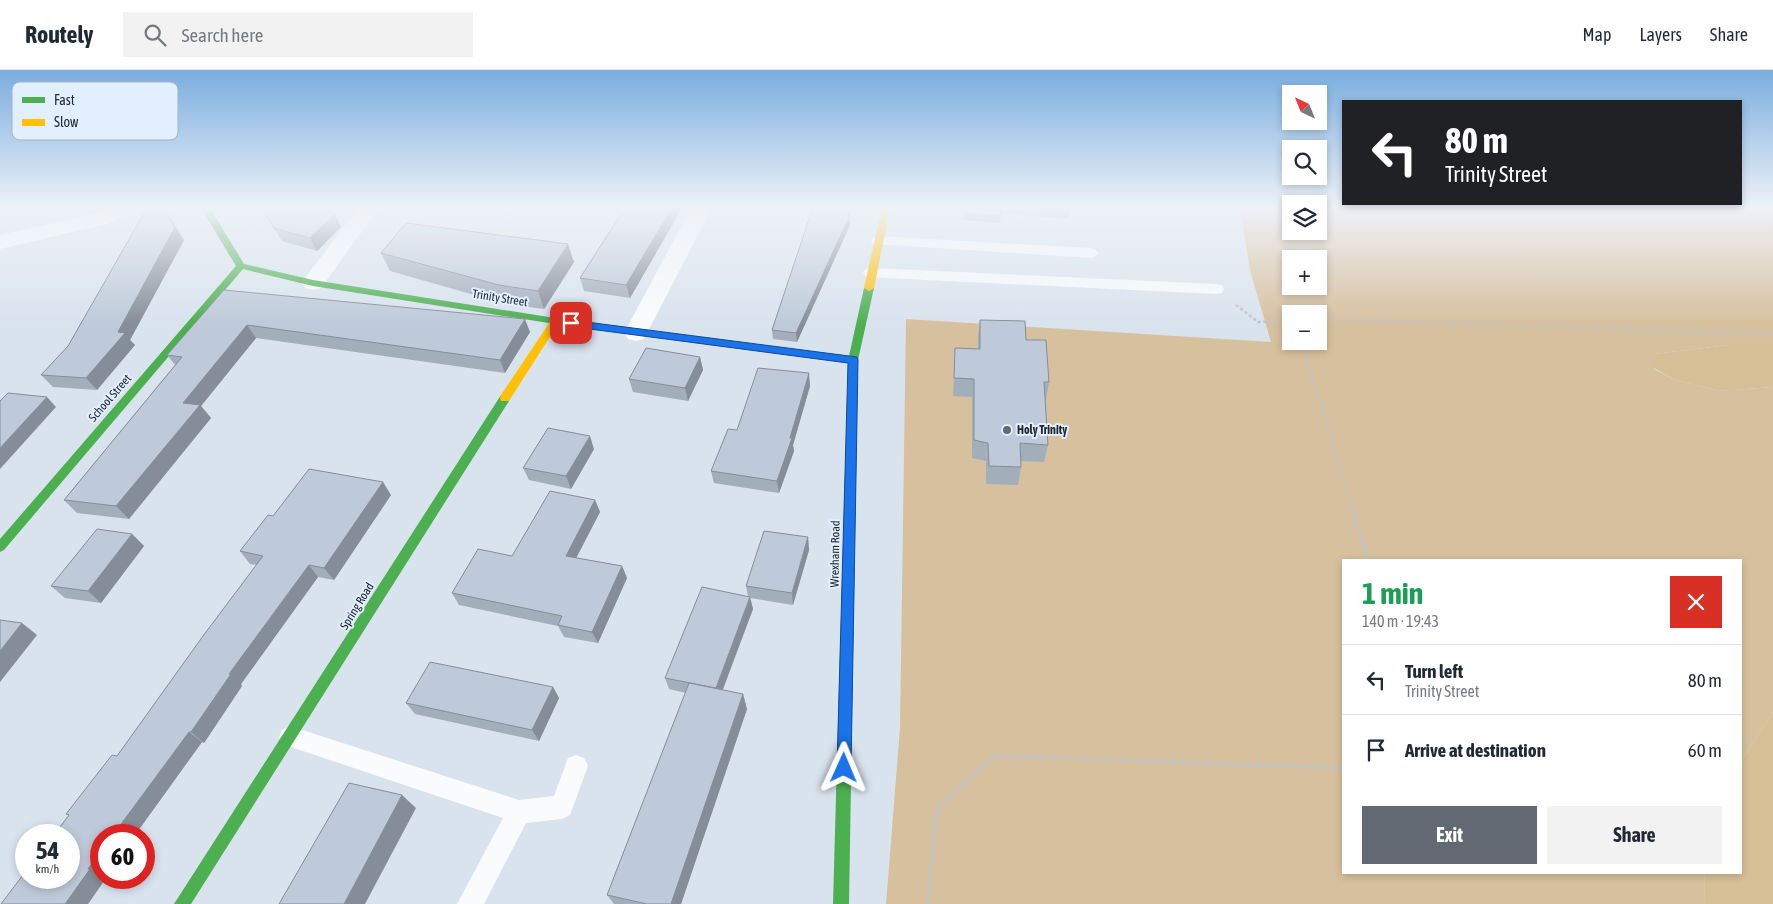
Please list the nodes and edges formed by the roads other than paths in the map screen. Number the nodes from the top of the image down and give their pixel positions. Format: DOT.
graph roads {
  1 [pos="229,247"];
  2 [pos="340,247"];
  3 [pos="681,247"];
  4 [pos="877,247"];
  5 [pos="983,247"];
  6 [pos="1091,253"];
  7 [pos="241,266"];
  8 [pos="871,273"];
  9 [pos="313,283"];
  10 [pos="1216,289"];
  11 [pos="554,321"];
  12 [pos="636,333"];
  13 [pos="853,360"];
  14 [pos="0,547"];
  15 [pos="290,737"];
  16 [pos="576,766"];
  17 [pos="519,812"];
  18 [pos="182,904"];
  19 [pos="470,904"];
  20 [pos="841,904"];
  1 -- 7 [label="street"];
  2 -- 9 [label="street"];
  3 -- 12 [label="street"];
  4 -- 8 [label="street, Wrexham Road"];
  5 -- 6 [label="lane"];
  7 -- 9 [label="street, Trinity Street"];
  7 -- 14 [label="street, School Street"];
  8 -- 10 [label="lane"];
  8 -- 13 [label="street, Wrexham Road"];
  9 -- 11 [label="street, Trinity Street"];
  11 -- 12 [label="street, Trinity Street"];
  11 -- 15 [label="street, Spring Road"];
  12 -- 13 [label="street, Trinity Street"];
  13 -- 20 [label="street, Wrexham Road"];
  15 -- 17 [label="lane"];
  15 -- 18 [label="street, Spring Road"];
  16 -- 17 [label="lane"];
  17 -- 19 [label="lane"];
}
